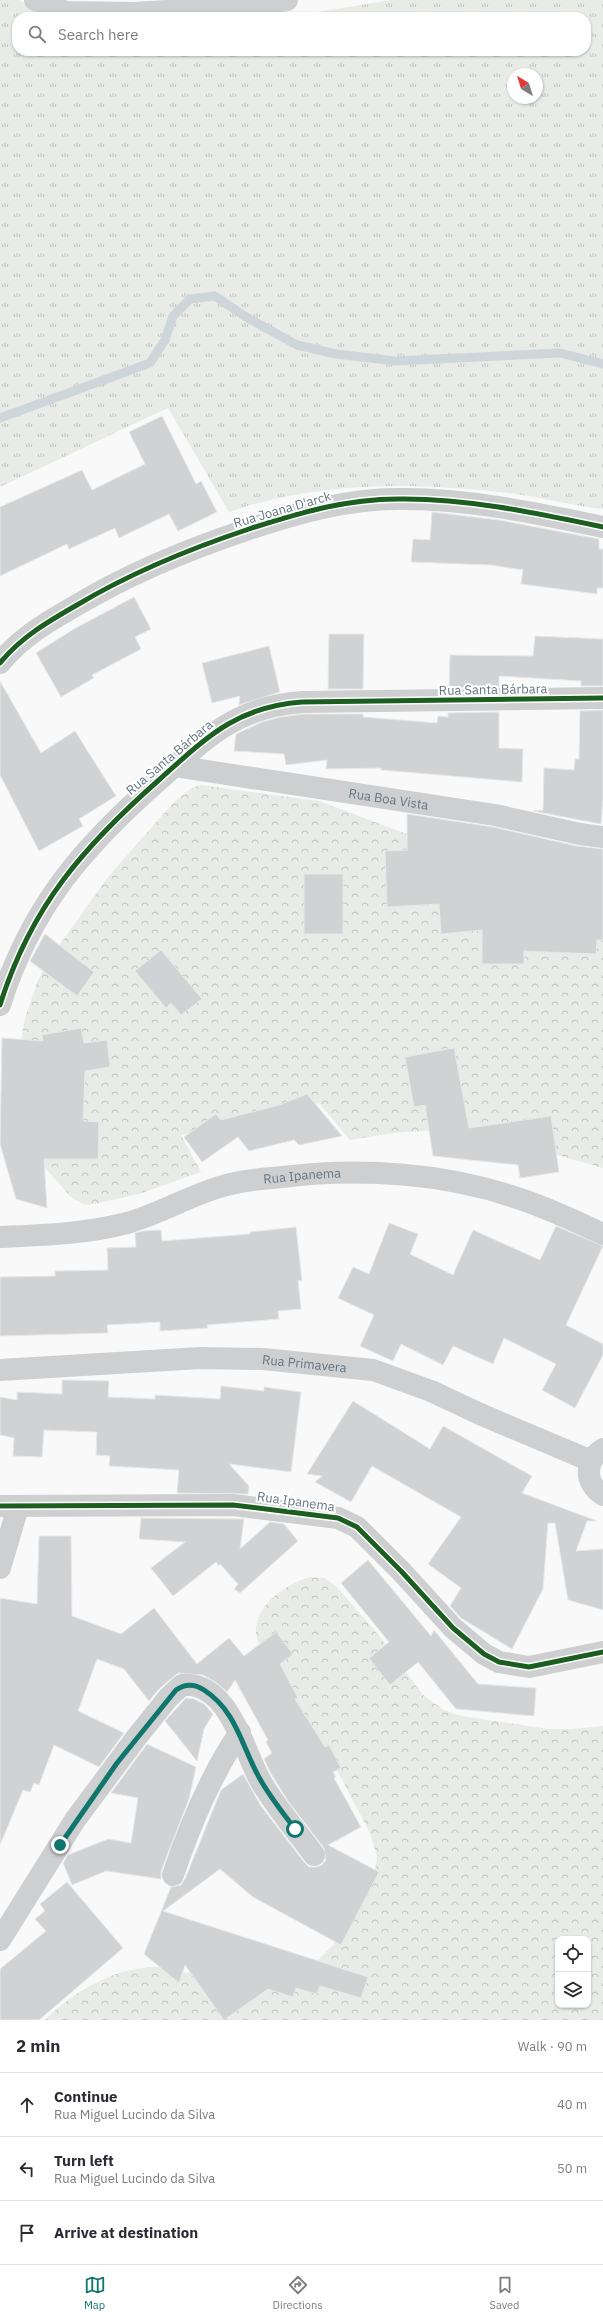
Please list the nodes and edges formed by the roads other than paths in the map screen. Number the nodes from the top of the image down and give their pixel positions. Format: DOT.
graph roads {
  1 [pos="35,0"];
  2 [pos="287,0"];
  3 [pos="66,12"];
  4 [pos="150,12"];
  5 [pos="603,527"];
  6 [pos="0,663"];
  7 [pos="603,698"];
  8 [pos="174,766"];
  9 [pos="603,837"];
  10 [pos="0,1005"];
  11 [pos="603,1234"];
  12 [pos="0,1237"];
  13 [pos="0,1370"];
  14 [pos="597,1455"];
  15 [pos="603,1495"];
  16 [pos="9,1507"];
  17 [pos="0,1568"];
  18 [pos="603,1652"];
  19 [pos="240,1732"];
  20 [pos="314,1856"];
  21 [pos="174,1875"];
  22 [pos="0,1940"];
  1 -- 3 [label="street"];
  2 -- 4 [label="street"];
  5 -- 6 [label="street, Rua Joana D'arck"];
  7 -- 8 [label="street, Rua Santa Bárbara"];
  8 -- 9 [label="street, Rua Boa Vista"];
  8 -- 10 [label="street, Rua Santa Bárbara"];
  11 -- 12 [label="street, Rua Ipanema"];
  13 -- 14 [label="street, Rua Primavera"];
  14 -- 15 [label="street"];
  16 -- 17 [label="street"];
  16 -- 18 [label="street, Rua Ipanema"];
  19 -- 20 [label="street"];
  19 -- 21 [label="street"];
  19 -- 22 [label="street"];
}
